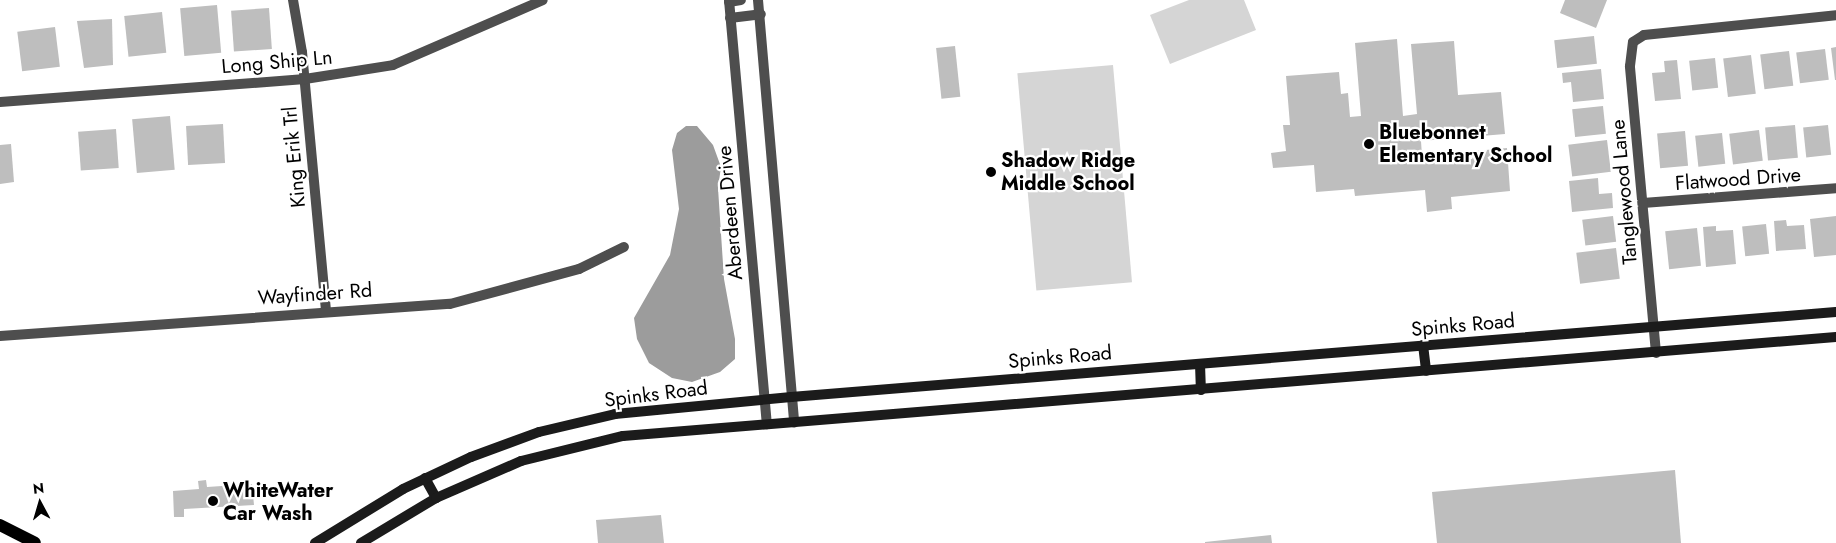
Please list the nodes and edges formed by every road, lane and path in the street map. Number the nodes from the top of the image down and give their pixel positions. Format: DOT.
graph roads {
  1 [pos="293,0"];
  2 [pos="543,0"];
  3 [pos="741,0"];
  4 [pos="758,0"];
  5 [pos="729,1"];
  6 [pos="761,14"];
  7 [pos="1836,15"];
  8 [pos="730,18"];
  9 [pos="305,79"];
  10 [pos="0,102"];
  11 [pos="1836,188"];
  12 [pos="1643,202"];
  13 [pos="624,247"];
  14 [pos="326,311"];
  15 [pos="1836,312"];
  16 [pos="1654,327"];
  17 [pos="0,336"];
  18 [pos="1836,337"];
  19 [pos="1423,345"];
  20 [pos="1656,353"];
  21 [pos="1200,364"];
  22 [pos="1426,371"];
  23 [pos="1201,390"];
  24 [pos="791,397"];
  25 [pos="765,399"];
  26 [pos="794,422"];
  27 [pos="767,424"];
  28 [pos="425,478"];
  29 [pos="436,498"];
  30 [pos="0,524"];
  31 [pos="34,543"];
  32 [pos="315,543"];
  33 [pos="361,543"];
  1 -- 9 [label="street, King Erik Trl"];
  2 -- 9 [label="street, Long Ship Ln"];
  3 -- 5 [label="street"];
  4 -- 6 [label="street"];
  5 -- 8 [label="street, Aberdeen Drive"];
  6 -- 8 [label="street"];
  6 -- 24 [label="street"];
  7 -- 12 [label="street, Tanglewood Lane"];
  8 -- 25 [label="street, Aberdeen Drive"];
  9 -- 10 [label="street, Long Ship Ln"];
  9 -- 14 [label="street, King Erik Trl"];
  11 -- 12 [label="street, Flatwood Drive"];
  12 -- 16 [label="street, Tanglewood Lane"];
  13 -- 14 [label="street, Wayfinder Rd"];
  14 -- 17 [label="street, Wayfinder Rd"];
  15 -- 16 [label="main road, Spinks Road"];
  16 -- 19 [label="main road, Spinks Road"];
  16 -- 20 [label="street, Tanglewood Lane"];
  18 -- 20 [label="main road, Spinks Road"];
  19 -- 21 [label="main road, Spinks Road"];
  19 -- 22 [label="main road"];
  20 -- 22 [label="main road, Spinks Road"];
  21 -- 23 [label="main road"];
  21 -- 24 [label="main road, Spinks Road"];
  22 -- 23 [label="main road, Spinks Road"];
  23 -- 26 [label="main road, Spinks Road"];
  24 -- 25 [label="main road, Spinks Road"];
  24 -- 26 [label="street"];
  25 -- 27 [label="street, Aberdeen Drive"];
  25 -- 28 [label="main road, Spinks Road"];
  26 -- 27 [label="main road, Spinks Road"];
  27 -- 29 [label="main road, Spinks Road"];
  28 -- 29 [label="main road"];
  28 -- 32 [label="main road, Spinks Road"];
  29 -- 33 [label="main road, Spinks Road"];
  30 -- 31 [label="main road"];
}
